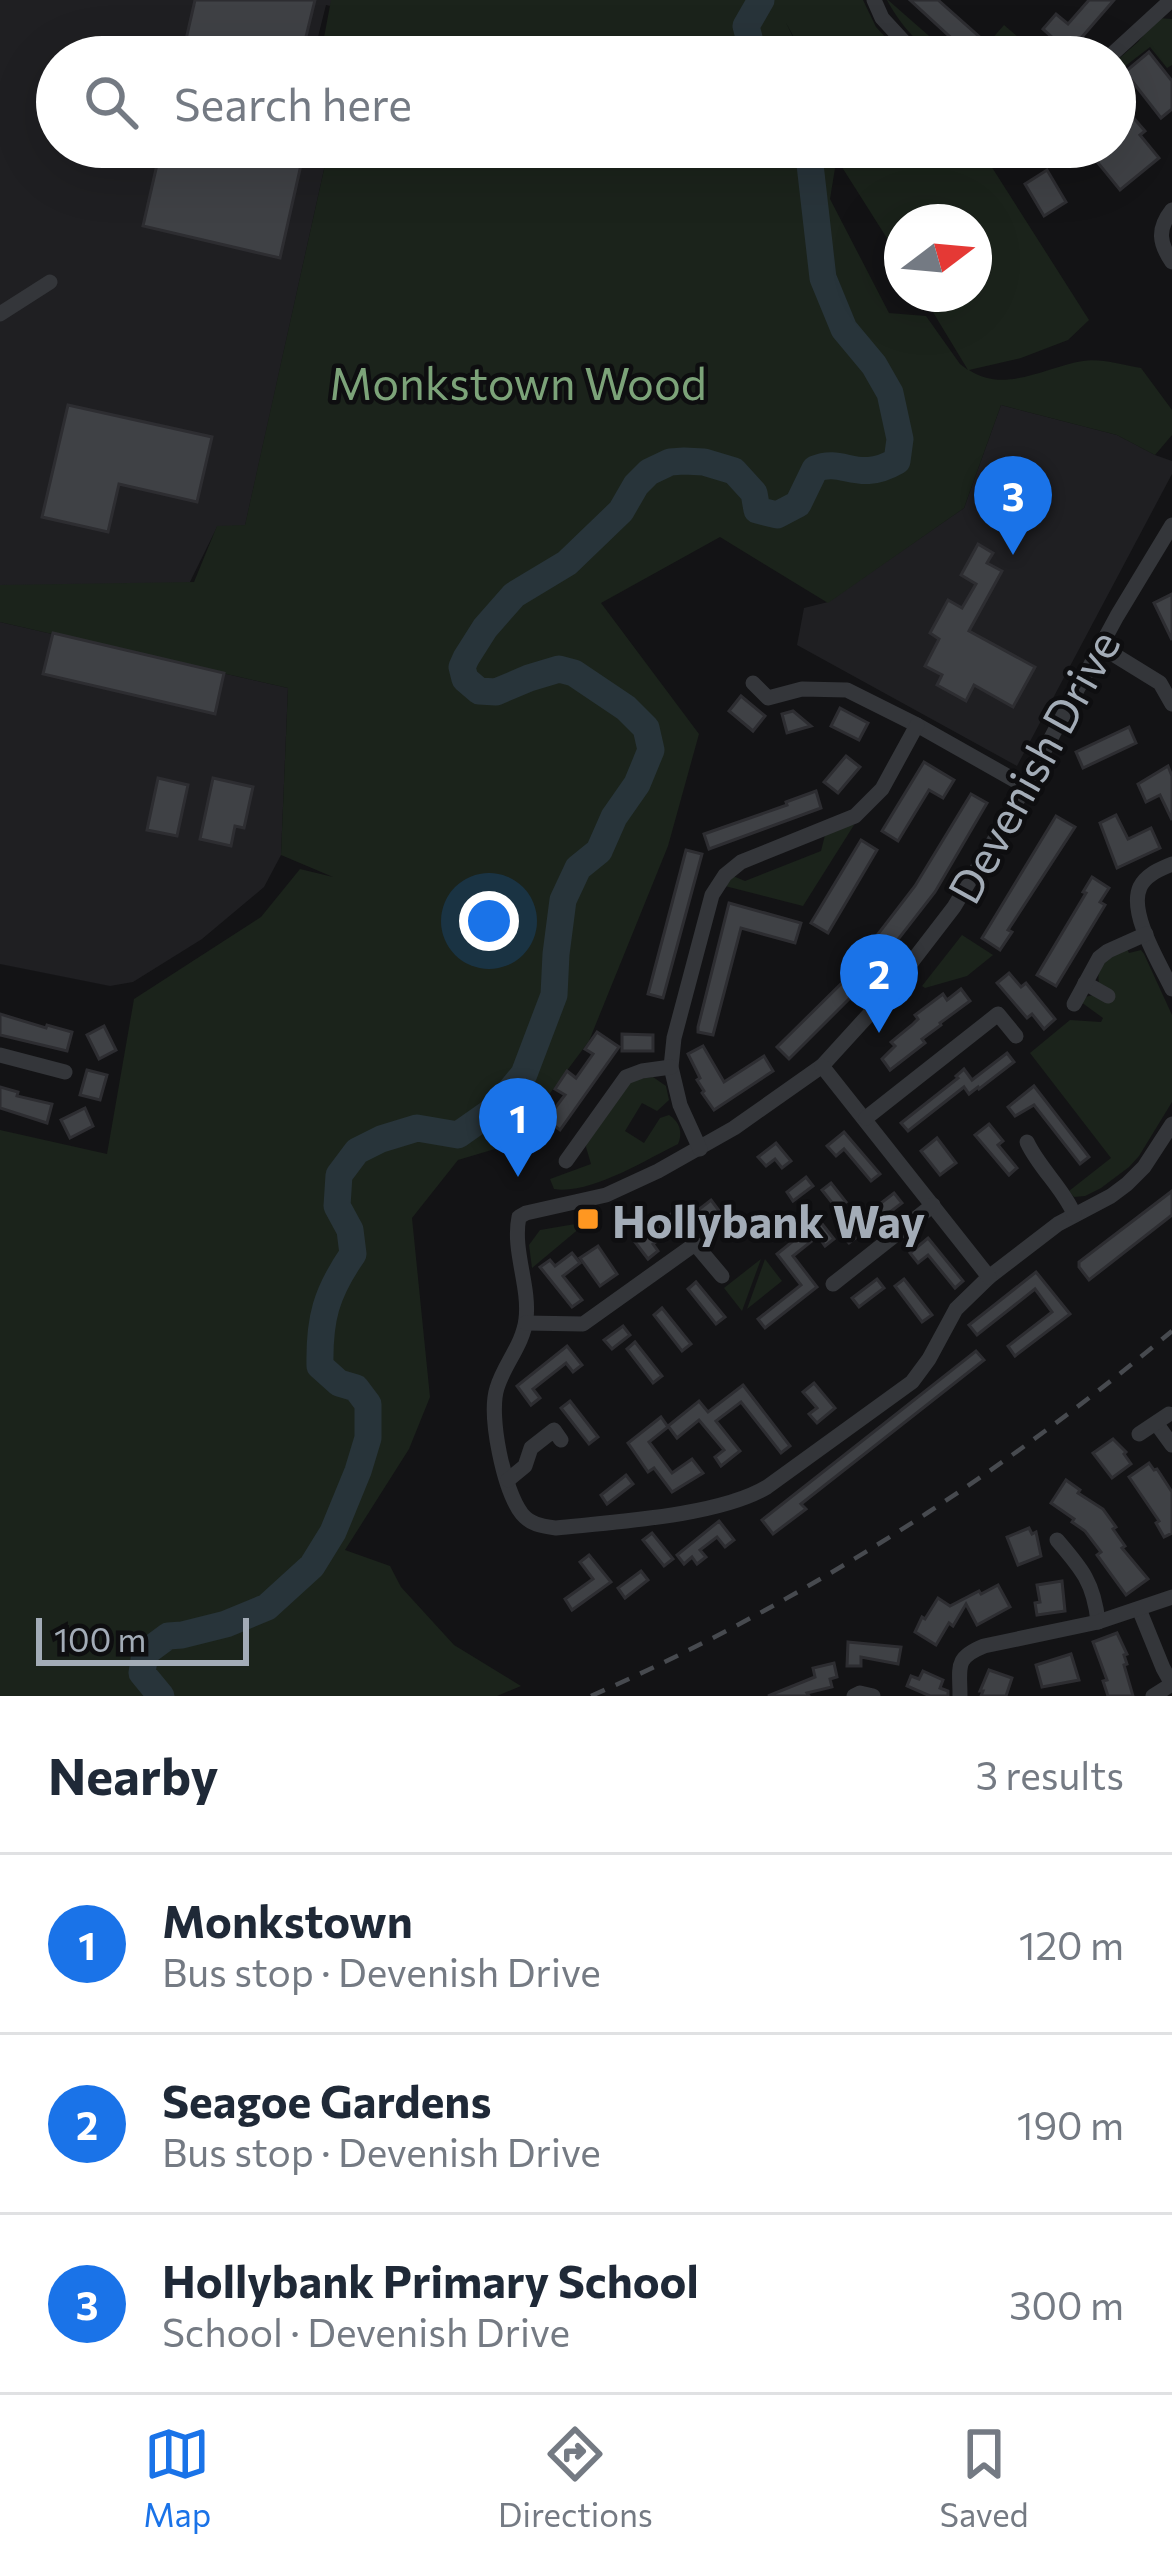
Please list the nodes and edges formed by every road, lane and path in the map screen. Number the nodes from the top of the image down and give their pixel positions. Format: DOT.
graph roads {
  1 [pos="874,0"];
  2 [pos="1170,2"];
  3 [pos="898,36"];
  4 [pos="1132,36"];
  5 [pos="1172,210"];
  6 [pos="1172,262"];
  7 [pos="50,282"];
  8 [pos="0,314"];
  9 [pos="1172,525"];
  10 [pos="1100,646"];
  11 [pos="753,683"];
  12 [pos="1172,704"];
  13 [pos="916,725"];
  14 [pos="1025,785"];
  15 [pos="1172,864"];
  16 [pos="1146,934"];
  17 [pos="1085,983"];
  18 [pos="1172,989"];
  19 [pos="1108,996"];
  20 [pos="1075,1004"];
  21 [pos="1016,1036"];
  22 [pos="0,1054"];
  23 [pos="822,1066"];
  24 [pos="670,1067"];
  25 [pos="65,1072"];
  26 [pos="866,1118"];
  27 [pos="1172,1124"];
  28 [pos="1027,1142"];
  29 [pos="700,1148"];
  30 [pos="566,1161"];
  31 [pos="933,1205"];
  32 [pos="1073,1214"];
  33 [pos="722,1276"];
  34 [pos="989,1277"];
  35 [pos="833,1284"];
  36 [pos="526,1323"];
  37 [pos="1163,1419"];
  38 [pos="1139,1434"];
  39 [pos="561,1440"];
  40 [pos="1172,1445"];
  41 [pos="508,1480"];
  42 [pos="1053,1565"];
  43 [pos="1172,1597"];
  44 [pos="1139,1609"];
  45 [pos="1098,1622"];
  46 [pos="854,1696"];
  47 [pos="873,1696"];
  48 [pos="960,1696"];
  49 [pos="1153,1696"];
  1 -- 3 [label="street"];
  2 -- 4 [label="street"];
  5 -- 6 [label="street"];
  7 -- 8 [label="street"];
  9 -- 10 [label="street, Devenish Drive"];
  10 -- 12 [label="street"];
  10 -- 14 [label="street, Devenish Drive"];
  11 -- 13 [label="street"];
  13 -- 14 [label="street"];
  13 -- 24 [label="street"];
  14 -- 23 [label="street, Devenish Drive"];
  15 -- 16 [label="street"];
  16 -- 17 [label="street"];
  16 -- 18 [label="street"];
  17 -- 19 [label="street"];
  17 -- 20 [label="street"];
  21 -- 26 [label="street"];
  22 -- 25 [label="street"];
  23 -- 26 [label="street"];
  23 -- 29 [label="street, Devenish Drive"];
  24 -- 29 [label="street"];
  24 -- 30 [label="street"];
  26 -- 31 [label="street"];
  27 -- 32 [label="street"];
  28 -- 32 [label="street"];
  29 -- 36 [label="street, Devenish Drive"];
  31 -- 34 [label="street"];
  31 -- 35 [label="street"];
  32 -- 34 [label="street"];
  33 -- 36 [label="street"];
  34 -- 41 [label="street"];
  36 -- 41 [label="street"];
  37 -- 38 [label="street"];
  37 -- 40 [label="street"];
  39 -- 41 [label="street"];
  42 -- 45 [label="street"];
  43 -- 44 [label="street"];
  44 -- 45 [label="street"];
  44 -- 49 [label="street"];
  45 -- 48 [label="street"];
  46 -- 47 [label="street"];
}
